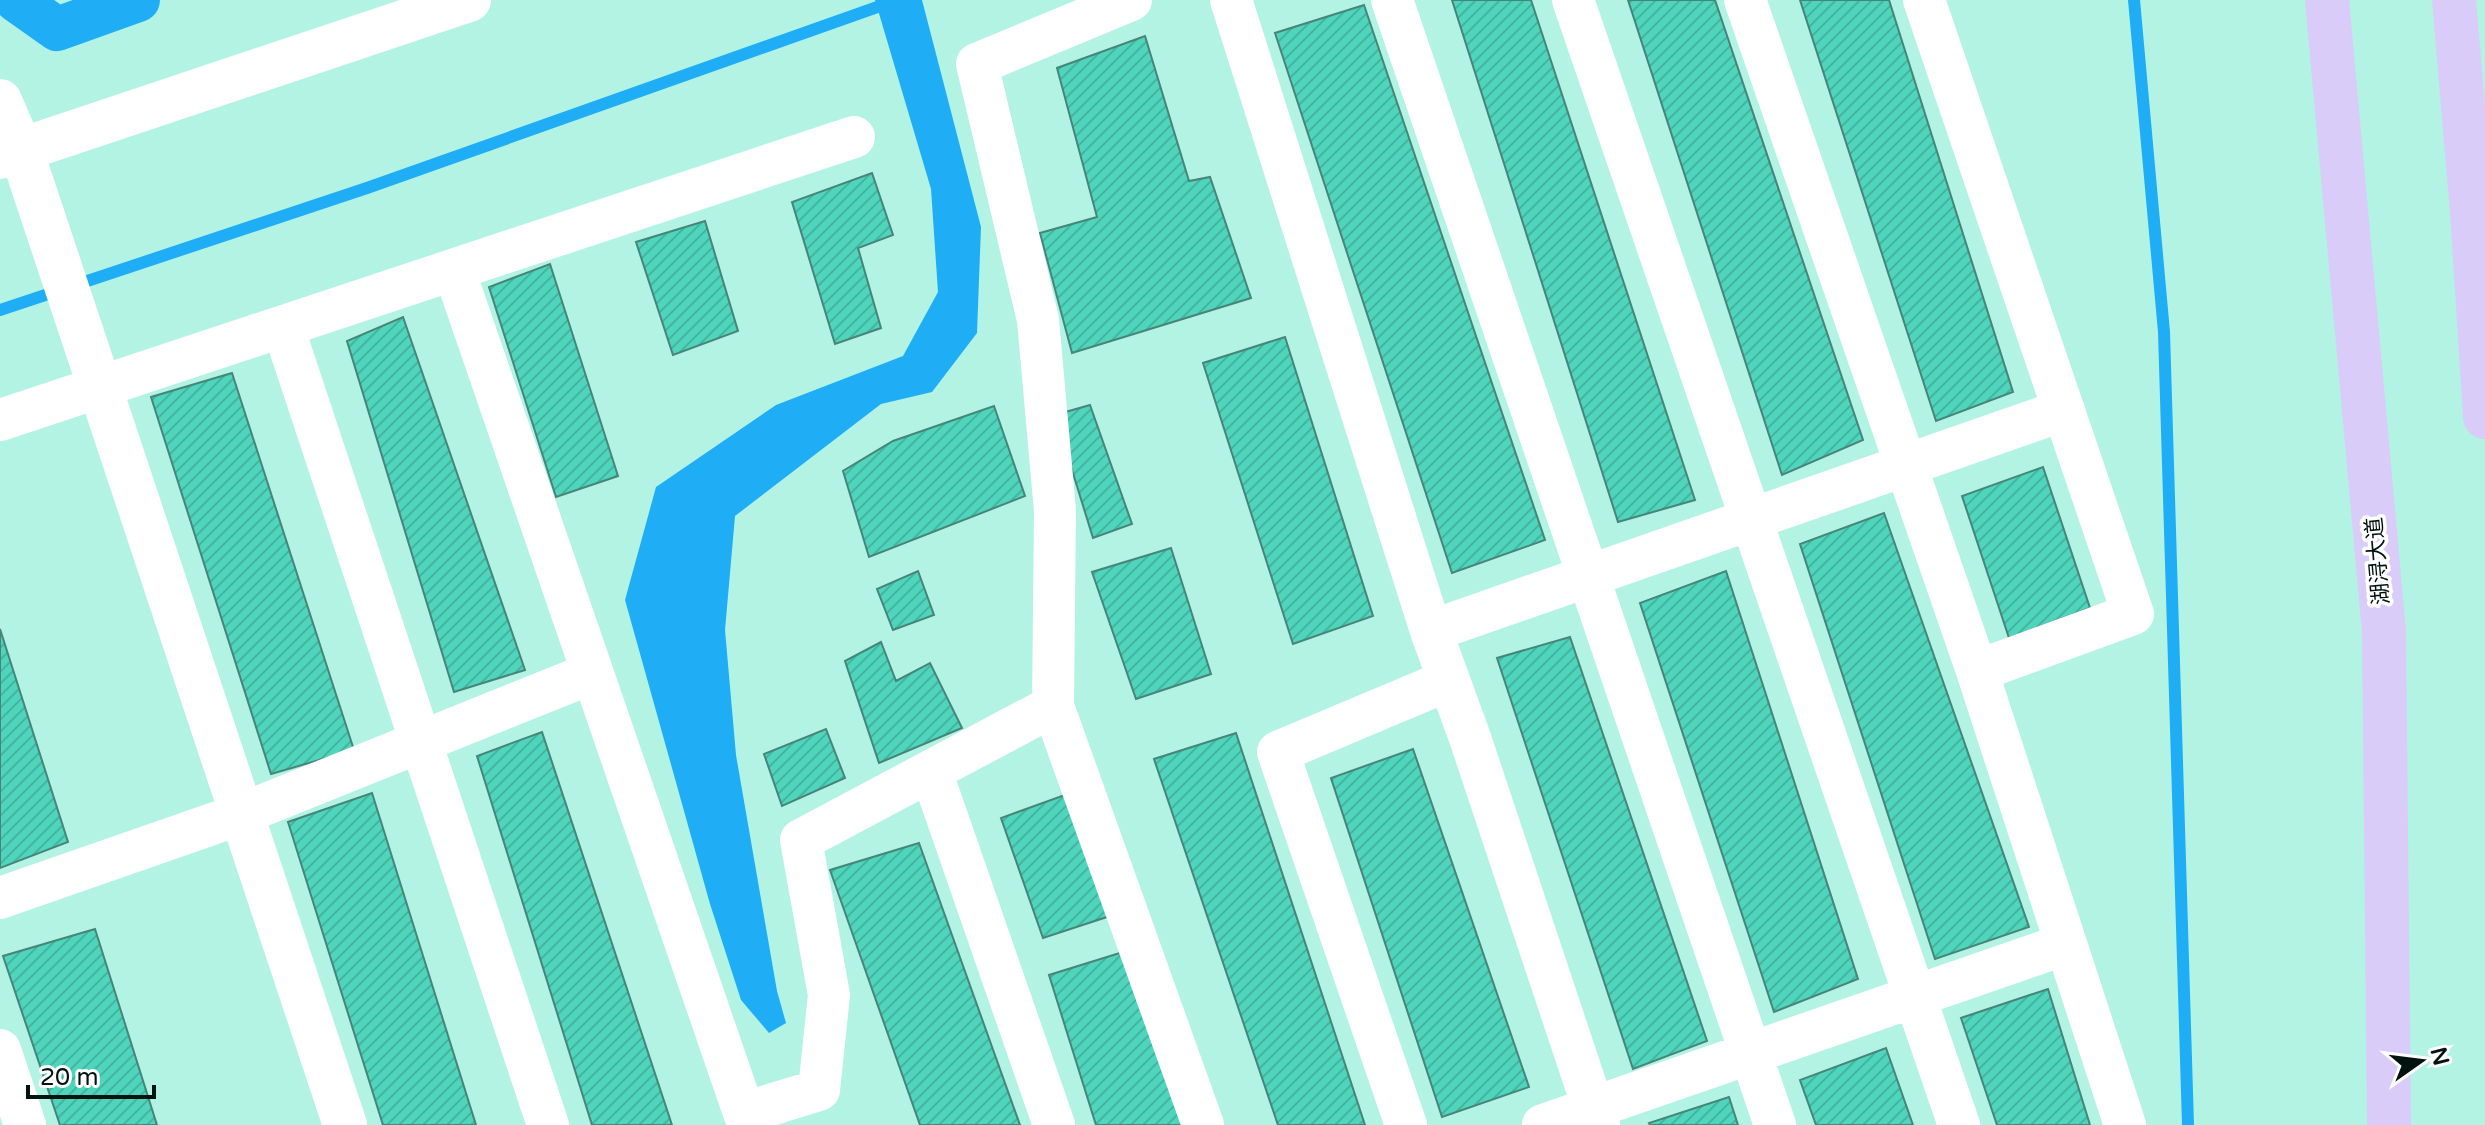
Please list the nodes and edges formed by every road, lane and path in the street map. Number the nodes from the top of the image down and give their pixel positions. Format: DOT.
graph roads {
  1 [pos="469,0"];
  2 [pos="1131,0"];
  3 [pos="1392,0"];
  4 [pos="1573,0"];
  5 [pos="1745,0"];
  6 [pos="1924,0"];
  7 [pos="2327,0"];
  8 [pos="2454,0"];
  9 [pos="1240,2"];
  10 [pos="0,101"];
  11 [pos="854,137"];
  12 [pos="10,154"];
  13 [pos="454,270"];
  14 [pos="283,327"];
  15 [pos="100,387"];
  16 [pos="2064,410"];
  17 [pos="2485,417"];
  18 [pos="0,420"];
  19 [pos="1905,466"];
  20 [pos="1751,520"];
  21 [pos="1588,576"];
  22 [pos="1431,631"];
  23 [pos="1977,671"];
  24 [pos="592,673"];
  25 [pos="1449,680"];
  26 [pos="1053,706"];
  27 [pos="421,742"];
  28 [pos="931,771"];
  29 [pos="241,814"];
  30 [pos="0,898"];
  31 [pos="2066,944"];
  32 [pos="1915,996"];
  33 [pos="0,1050"];
  34 [pos="1751,1053"];
  35 [pos="1596,1116"];
  36 [pos="25,1125"];
  37 [pos="345,1125"];
  38 [pos="548,1125"];
  39 [pos="1054,1125"];
  40 [pos="1203,1125"];
  41 [pos="1406,1125"];
  42 [pos="1543,1125"];
  43 [pos="1775,1125"];
  44 [pos="1959,1125"];
  45 [pos="2125,1125"];
  46 [pos="2389,1125"];
  1 -- 12 [label="street"];
  2 -- 26 [label="street"];
  3 -- 21 [label="street"];
  4 -- 20 [label="street"];
  5 -- 19 [label="street"];
  6 -- 16 [label="street"];
  7 -- 46 [label="main road, 湖浔大道"];
  8 -- 17 [label="main road"];
  9 -- 22 [label="street"];
  10 -- 12 [label="street"];
  11 -- 13 [label="street"];
  12 -- 15 [label="street"];
  13 -- 14 [label="street"];
  13 -- 24 [label="street"];
  14 -- 15 [label="street"];
  14 -- 27 [label="street"];
  15 -- 18 [label="street"];
  15 -- 29 [label="street"];
  16 -- 19 [label="street"];
  16 -- 23 [label="street"];
  19 -- 20 [label="street"];
  19 -- 23 [label="street"];
  20 -- 21 [label="street"];
  20 -- 32 [label="street"];
  21 -- 22 [label="street"];
  21 -- 34 [label="street"];
  22 -- 25 [label="street"];
  23 -- 31 [label="street"];
  24 -- 27 [label="street"];
  24 -- 28 [label="street"];
  25 -- 35 [label="street"];
  25 -- 41 [label="street"];
  26 -- 28 [label="street"];
  26 -- 40 [label="street"];
  27 -- 29 [label="street"];
  27 -- 38 [label="street"];
  28 -- 39 [label="street"];
  29 -- 30 [label="street"];
  29 -- 37 [label="street"];
  31 -- 32 [label="street"];
  31 -- 45 [label="street"];
  32 -- 34 [label="street"];
  32 -- 44 [label="street"];
  33 -- 36 [label="street"];
  34 -- 35 [label="street"];
  34 -- 43 [label="street"];
  35 -- 42 [label="street"];
}
